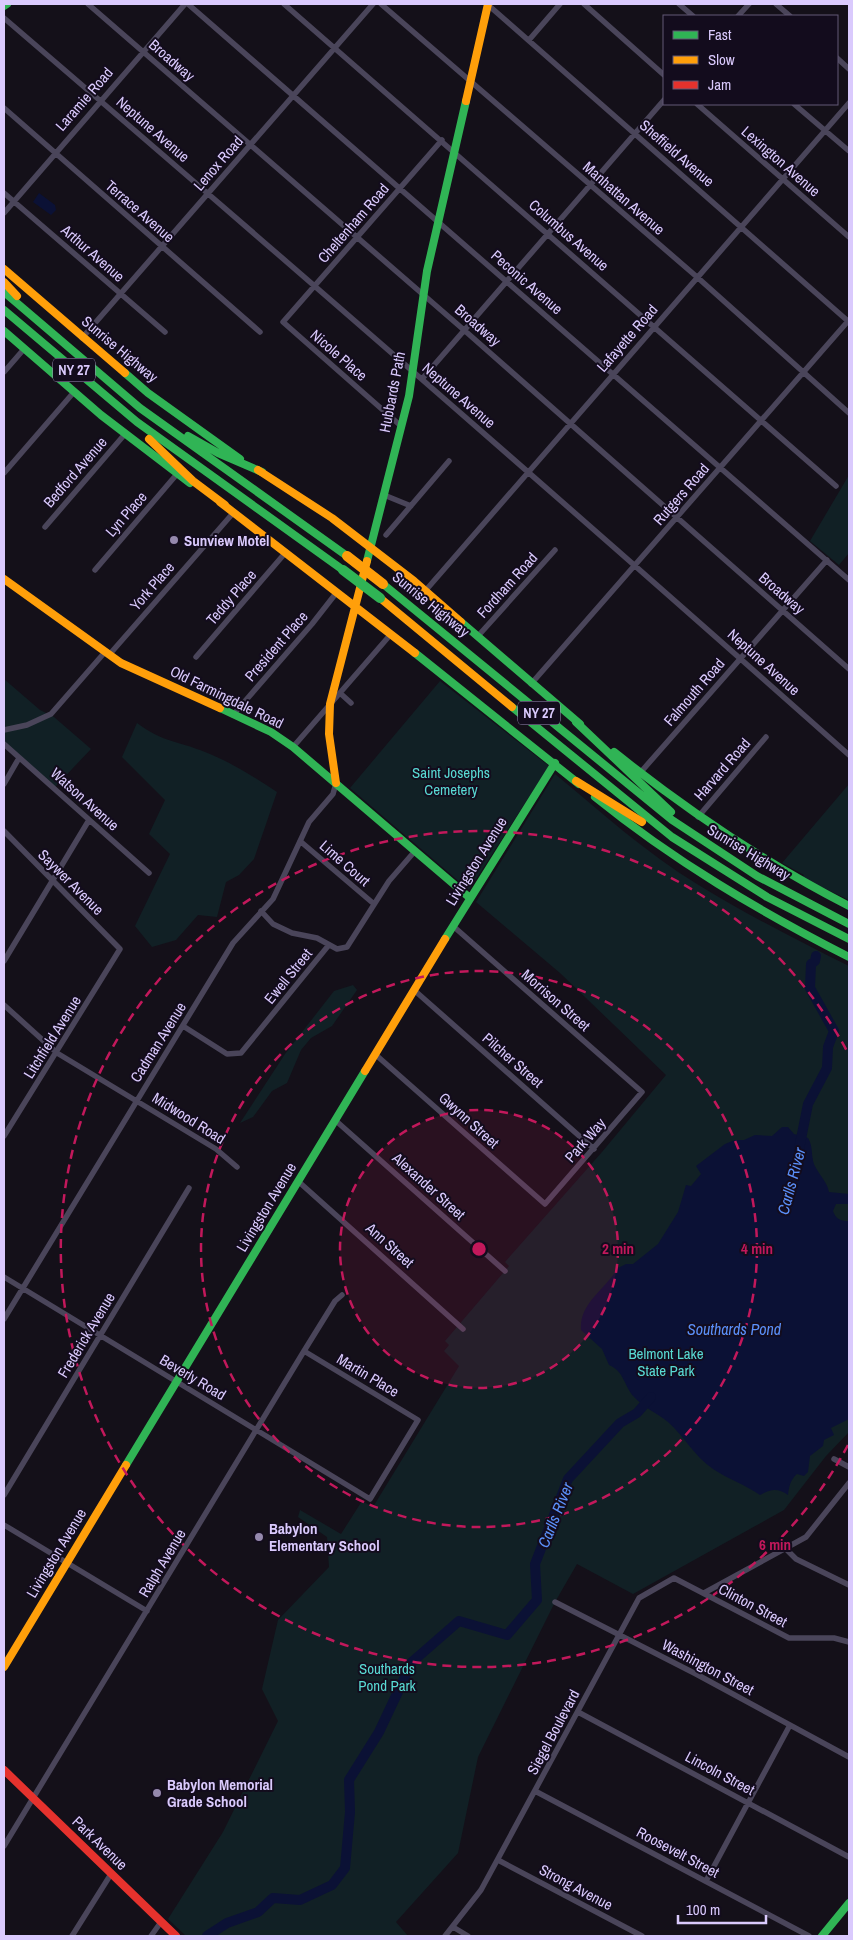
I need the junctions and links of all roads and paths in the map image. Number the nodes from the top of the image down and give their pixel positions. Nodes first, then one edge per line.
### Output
1 (7, 4) edge
2 (88, 4) edge
3 (186, 4) edge
4 (284, 4) edge
5 (373, 4) edge
6 (381, 4) edge
7 (488, 4) edge
8 (560, 4) edge
9 (584, 4) edge
10 (679, 4) edge
11 (749, 4) edge
12 (776, 4) edge
13 (4, 6) edge
14 (692, 15) edge
15 (739, 15) edge
16 (789, 15) edge
17 (4, 18) edge
18 (529, 40) junction
19 (335, 48) junction
20 (143, 51) junction
21 (838, 59) edge
22 (849, 68) edge
23 (663, 74) edge
24 (470, 81) junction
25 (293, 96) junction
26 (100, 100) junction
27 (663, 101) edge
28 (849, 103) edge
29 (698, 105) edge
30 (795, 105) edge
31 (4, 108) edge
32 (826, 131) junction
33 (635, 133) junction
34 (442, 140) junction
35 (250, 145) junction
36 (54, 152) junction
37 (455, 152) junction
38 (849, 152) edge
39 (783, 180) junction
40 (590, 185) junction
41 (400, 188) junction
42 (4, 193) edge
43 (208, 194) junction
44 (14, 202) junction
45 (4, 213) edge
46 (438, 222) junction
47 (742, 226) junction
48 (548, 233) junction
49 (357, 237) junction
50 (849, 237) edge
51 (162, 246) junction
52 (4, 269) edge
53 (697, 277) junction
54 (507, 281) junction
55 (4, 282) edge
56 (315, 286) junction
57 (4, 292) edge
58 (121, 294) junction
59 (423, 294) junction
60 (4, 311) edge
61 (849, 321) edge
62 (283, 322) joint
63 (654, 326) junction
64 (464, 330) junction
65 (4, 331) edge
66 (49, 332) junction
67 (165, 332) dead end
68 (260, 332) dead end
69 (82, 338) junction
70 (24, 349) junction
71 (412, 371) junction
72 (4, 372) edge
73 (803, 372) junction
74 (613, 374) junction
75 (422, 379) junction
76 (74, 392) junction
77 (140, 408) junction
78 (124, 412) junction
79 (849, 413) edge
80 (762, 421) junction
81 (571, 423) junction
82 (401, 426) junction
83 (125, 434) junction
84 (449, 461) dead end
85 (720, 468) junction
86 (262, 472) junction
87 (527, 472) junction
88 (4, 473) edge
89 (177, 474) junction
90 (836, 486) dead end
91 (384, 495) junction
92 (225, 505) junction
93 (410, 506) junction
94 (234, 512) junction
95 (676, 518) junction
96 (44, 527) dead end
97 (386, 534) dead end
98 (372, 548) junction
99 (555, 550) dead end
100 (286, 552) junction
101 (827, 560) junction
102 (635, 566) junction
103 (95, 570) dead end
104 (4, 579) edge
105 (849, 580) edge
106 (426, 590) junction
107 (337, 592) junction
108 (356, 607) junction
109 (783, 610) junction
110 (391, 634) junction
111 (478, 636) junction
112 (107, 653) junction
113 (196, 657) dead end
114 (741, 658) junction
115 (849, 669) edge
116 (531, 684) junction
117 (340, 693) junction
118 (351, 703) dead end
119 (330, 704) junction
120 (233, 715) junction
121 (576, 722) junction
122 (4, 730) edge
123 (766, 737) dead end
124 (4, 744) edge
125 (293, 747) junction
126 (849, 756) edge
127 (19, 758) junction
128 (554, 763) junction
129 (640, 773) junction
130 (576, 780) junction
131 (336, 783) junction
132 (4, 784) edge
133 (698, 817) junction
134 (90, 820) junction
135 (4, 831) edge
136 (698, 838) junction
137 (300, 841) junction
138 (685, 845) junction
139 (415, 851) junction
140 (149, 872) dead end
141 (52, 880) junction
142 (470, 898) junction
143 (374, 904) junction
144 (849, 906) edge
145 (262, 911) junction
146 (849, 924) edge
147 (454, 926) junction
148 (849, 939) edge
149 (328, 946) junction
150 (120, 949) joint
151 (849, 957) edge
152 (4, 961) edge
153 (414, 990) junction
154 (4, 1005) edge
155 (183, 1026) junction
156 (57, 1053) junction
157 (376, 1055) junction
158 (642, 1092) joint
159 (136, 1100) junction
160 (335, 1120) junction
161 (4, 1136) edge
162 (594, 1149) junction
163 (237, 1167) dead end
164 (298, 1182) junction
165 (190, 1188) dead end
166 (545, 1204) joint
167 (505, 1271) dead end
168 (4, 1276) edge
169 (22, 1288) junction
170 (342, 1295) dead end
171 (4, 1319) edge
172 (464, 1329) dead end
173 (100, 1335) junction
174 (304, 1351) junction
175 (177, 1382) junction
176 (257, 1431) junction
177 (834, 1459) dead end
178 (849, 1467) edge
179 (849, 1482) edge
180 (4, 1494) edge
181 (370, 1500) joint
182 (4, 1525) edge
183 (785, 1548) junction
184 (67, 1564) junction
185 (849, 1585) edge
186 (704, 1593) junction
187 (554, 1602) dead end
188 (147, 1611) junction
189 (618, 1634) junction
190 (849, 1642) edge
191 (4, 1667) edge
192 (578, 1712) junction
193 (790, 1725) junction
194 (849, 1757) edge
195 (4, 1770) edge
196 (535, 1791) junction
197 (33, 1798) junction
198 (748, 1802) junction
199 (4, 1846) edge
200 (849, 1857) edge
201 (498, 1860) junction
202 (111, 1874) junction
203 (706, 1881) junction
204 (849, 1903) edge
205 (161, 1922) junction
206 (453, 1927) junction
207 (72, 1936) edge
208 (151, 1936) edge
209 (176, 1936) edge
210 (445, 1936) edge
211 (468, 1936) edge
212 (642, 1936) edge
213 (808, 1936) edge
214 (822, 1936) edge

1 - 13 main road
2 - 20 street, Broadway
3 - 20 street, Laramie Road
3 - 25 street, Peconic Avenue
4 - 19 street, Columbus Avenue
5 - 19 street, Lenox Road
6 - 24 street, Manhattan Avenue
7 - 18 street, Sheffield Avenue
7 - 24 main road, Hubbards Path
8 - 18 street
9 - 23 street
10 - 14 street
11 - 15 street
12 - 16 street
17 - 26 street, Neptune Avenue
18 - 33 street, Sheffield Avenue
19 - 25 street, Lenox Road
19 - 34 street, Columbus Avenue
20 - 26 street, Laramie Road
20 - 35 street, Broadway
21 - 22 street
24 - 37 main road, Hubbards Path
24 - 40 street, Manhattan Avenue
25 - 35 street, Lenox Road
25 - 41 street, Peconic Avenue
26 - 36 street, Laramie Road
26 - 43 street, Neptune Avenue
27 - 33 street
28 - 32 street, Lafayette Road
29 - 39 street, Lexington Avenue
30 - 32 street
31 - 36 street, Terrace Avenue
32 - 38 street
32 - 39 street, Lafayette Road
33 - 40 street
33 - 47 street, Sheffield Avenue
34 - 37 street, Columbus Avenue
34 - 41 street, Cheltenham Road
35 - 43 street, Lenox Road
35 - 49 street, Broadway
36 - 44 street, Laramie Road
36 - 51 street, Terrace Avenue
37 - 46 main road, Hubbards Path
37 - 48 street, Columbus Avenue
39 - 47 street, Lafayette Road
39 - 50 street, Lexington Avenue
40 - 48 street
40 - 53 street, Manhattan Avenue
41 - 46 street, Peconic Avenue
41 - 49 street, Cheltenham Road
42 - 44 street, Arthur Avenue
43 - 51 street, Lenox Road
43 - 56 street, Neptune Avenue
44 - 45 street, Laramie Road
44 - 58 street, Arthur Avenue
46 - 54 street, Peconic Avenue
46 - 59 main road, Hubbards Path
47 - 53 street, Lafayette Road
47 - 61 street, Sheffield Avenue
48 - 54 street
48 - 63 street, Columbus Avenue
49 - 56 street, Cheltenham Road
49 - 59 street, Broadway
51 - 58 street, Lenox Road
51 - 68 street, Terrace Avenue
52 - 69 main road, Sunrise Highway
53 - 63 street, Lafayette Road
53 - 73 street, Manhattan Avenue
54 - 64 street
54 - 74 street, Peconic Avenue
55 - 66 main road
56 - 62 street, Cheltenham Road
56 - 71 street, Neptune Avenue
57 - 66 main road, Sunrise Highway / NY 27
58 - 67 street, Arthur Avenue
58 - 69 street, Lenox Road
59 - 64 street, Broadway
59 - 71 main road, Hubbards Path
60 - 78 main road, Sunrise Highway / NY 27
61 - 73 street, Rutgers Road
62 - 82 street, Nicole Place
63 - 74 street, Lafayette Road
63 - 80 street, Columbus Avenue
64 - 75 street
64 - 81 street, Broadway
65 - 70 main road
66 - 77 main road, Sunrise Highway / NY 27
69 - 86 main road, Sunrise Highway
70 - 72 street
70 - 76 main road
71 - 75 street, Neptune Avenue
71 - 82 main road, Hubbards Path
73 - 79 street, Manhattan Avenue
73 - 80 street, Rutgers Road
74 - 81 street, Lafayette Road
74 - 85 street, Peconic Avenue
75 - 87 street, Neptune Avenue
76 - 83 main road
76 - 88 street
77 - 86 main road
77 - 136 main road, Sunrise Highway / NY 27, bridge
78 - 92 main road
78 - 138 main road, Sunrise Highway / NY 27, bridge
80 - 85 street, Rutgers Road
80 - 90 street, Columbus Avenue
81 - 87 street, Lafayette Road
81 - 95 street, Broadway
82 - 91 main road, Hubbards Path
83 - 89 main road
83 - 96 street, Bedford Avenue
84 - 93 street
85 - 95 street, Rutgers Road
85 - 101 street, Peconic Avenue
86 - 98 main road, Sunrise Highway
87 - 102 street, Neptune Avenue
87 - 106 street, Lafayette Road
89 - 92 main road
89 - 103 street, Lyn Place
91 - 93 street
91 - 98 main road, Hubbards Path
92 - 94 main road
93 - 97 street
94 - 100 main road
94 - 112 street, York Place
95 - 102 street, Rutgers Road
95 - 109 street, Broadway
98 - 106 main road, Sunrise Highway
98 - 108 main road, Hubbards Path
99 - 111 street, Fordham Road
100 - 107 main road
100 - 113 street, Teddy Place
101 - 105 street, Peconic Avenue
101 - 109 street, Falmouth Road
102 - 114 street, Neptune Avenue
102 - 116 street, Rutgers Road
104 - 112 main road, Old Farmingdale Road
106 - 111 main road, Sunrise Highway
107 - 108 main road
107 - 120 street, President Place
108 - 110 main road
108 - 119 main road, Hubbards Path
109 - 114 street, Falmouth Road
109 - 115 street, Broadway
110 - 117 street
110 - 128 main road
111 - 116 main road, Sunrise Highway
112 - 120 main road, Old Farmingdale Road
112 - 122 street, York Place
114 - 126 street, Neptune Avenue
114 - 129 street, Falmouth Road
116 - 121 main road, Sunrise Highway
117 - 118 street
117 - 119 street
119 - 125 street
119 - 131 main road, Hubbards Path
120 - 125 main road, Old Farmingdale Road
121 - 129 main road
121 - 136 main road
123 - 133 street, Harvard Road
124 - 127 street, Watson Avenue
125 - 131 main road, Old Farmingdale Road
127 - 132 street
127 - 134 street, Watson Avenue
128 - 130 main road
128 - 142 main road, Livingston Avenue
129 - 133 main road
130 - 138 main road
130 - 151 main road
131 - 137 street, Cadman Avenue
131 - 139 main road, Old Farmingdale Road
133 - 144 main road
134 - 140 street, Watson Avenue
134 - 141 street
135 - 141 street, Saywer Avenue
136 - 146 main road, Sunrise Highway / NY 27
137 - 143 street, Lime Court
137 - 145 street, Cadman Avenue
138 - 148 main road, Sunrise Highway / NY 27
139 - 142 main road, Old Farmingdale Road
139 - 143 street, Ewell Street
141 - 150 street, Saywer Avenue
141 - 152 street
142 - 147 main road, Livingston Avenue
143 - 149 street, Ewell Street
145 - 149 street
145 - 155 street, Cadman Avenue
147 - 153 main road, Livingston Avenue
147 - 158 street, Morrison Street
149 - 155 street, Ewell Street
150 - 156 street, Litchfield Avenue
153 - 157 main road, Livingston Avenue
153 - 162 street, Pilcher Street
154 - 156 street, Midwood Road
155 - 159 street, Cadman Avenue
156 - 159 street, Midwood Road
156 - 161 street, Litchfield Avenue
157 - 160 main road, Livingston Avenue
157 - 166 street, Gwynn Street
158 - 162 street, Park Way
159 - 163 street, Midwood Road
159 - 169 street, Cadman Avenue
160 - 164 main road, Livingston Avenue
160 - 167 street, Alexander Street
162 - 166 street, Park Way
164 - 172 street, Ann Street
164 - 175 main road, Livingston Avenue
165 - 173 street, Frederick Avenue
168 - 169 street, Beverly Road
169 - 171 street, Cadman Avenue
169 - 173 street, Beverly Road
170 - 174 street, Ralph Avenue
173 - 175 street, Beverly Road
173 - 180 street, Frederick Avenue
174 - 176 street, Ralph Avenue
174 - 181 street, Martin Place
175 - 176 street, Beverly Road
175 - 184 main road, Livingston Avenue
176 - 181 street, Beverly Road
176 - 188 street, Ralph Avenue
177 - 178 street
179 - 183 street
182 - 184 street
183 - 185 street
183 - 186 street
184 - 188 street
184 - 191 main road, Livingston Avenue
186 - 189 street, Siegel Boulevard
186 - 190 street, Clinton Street
187 - 189 street, Washington Street
188 - 197 street, Ralph Avenue
189 - 192 street, Siegel Boulevard
189 - 193 street, Washington Street
192 - 196 street, Siegel Boulevard
192 - 198 street, Lincoln Street
193 - 194 street, Washington Street
193 - 198 street
195 - 197 main road, Park Avenue
196 - 201 street, Siegel Boulevard
196 - 203 street, Roosevelt Street
197 - 199 street, Ralph Avenue
197 - 202 main road, Park Avenue
198 - 200 street, Lincoln Street
198 - 203 street
201 - 206 street, Siegel Boulevard
201 - 212 street, Strong Avenue
202 - 205 main road, Park Avenue
202 - 207 street
203 - 213 street, Roosevelt Street
204 - 214 main road
205 - 208 street
205 - 209 main road, Park Avenue
206 - 210 street, Siegel Boulevard
206 - 211 street

